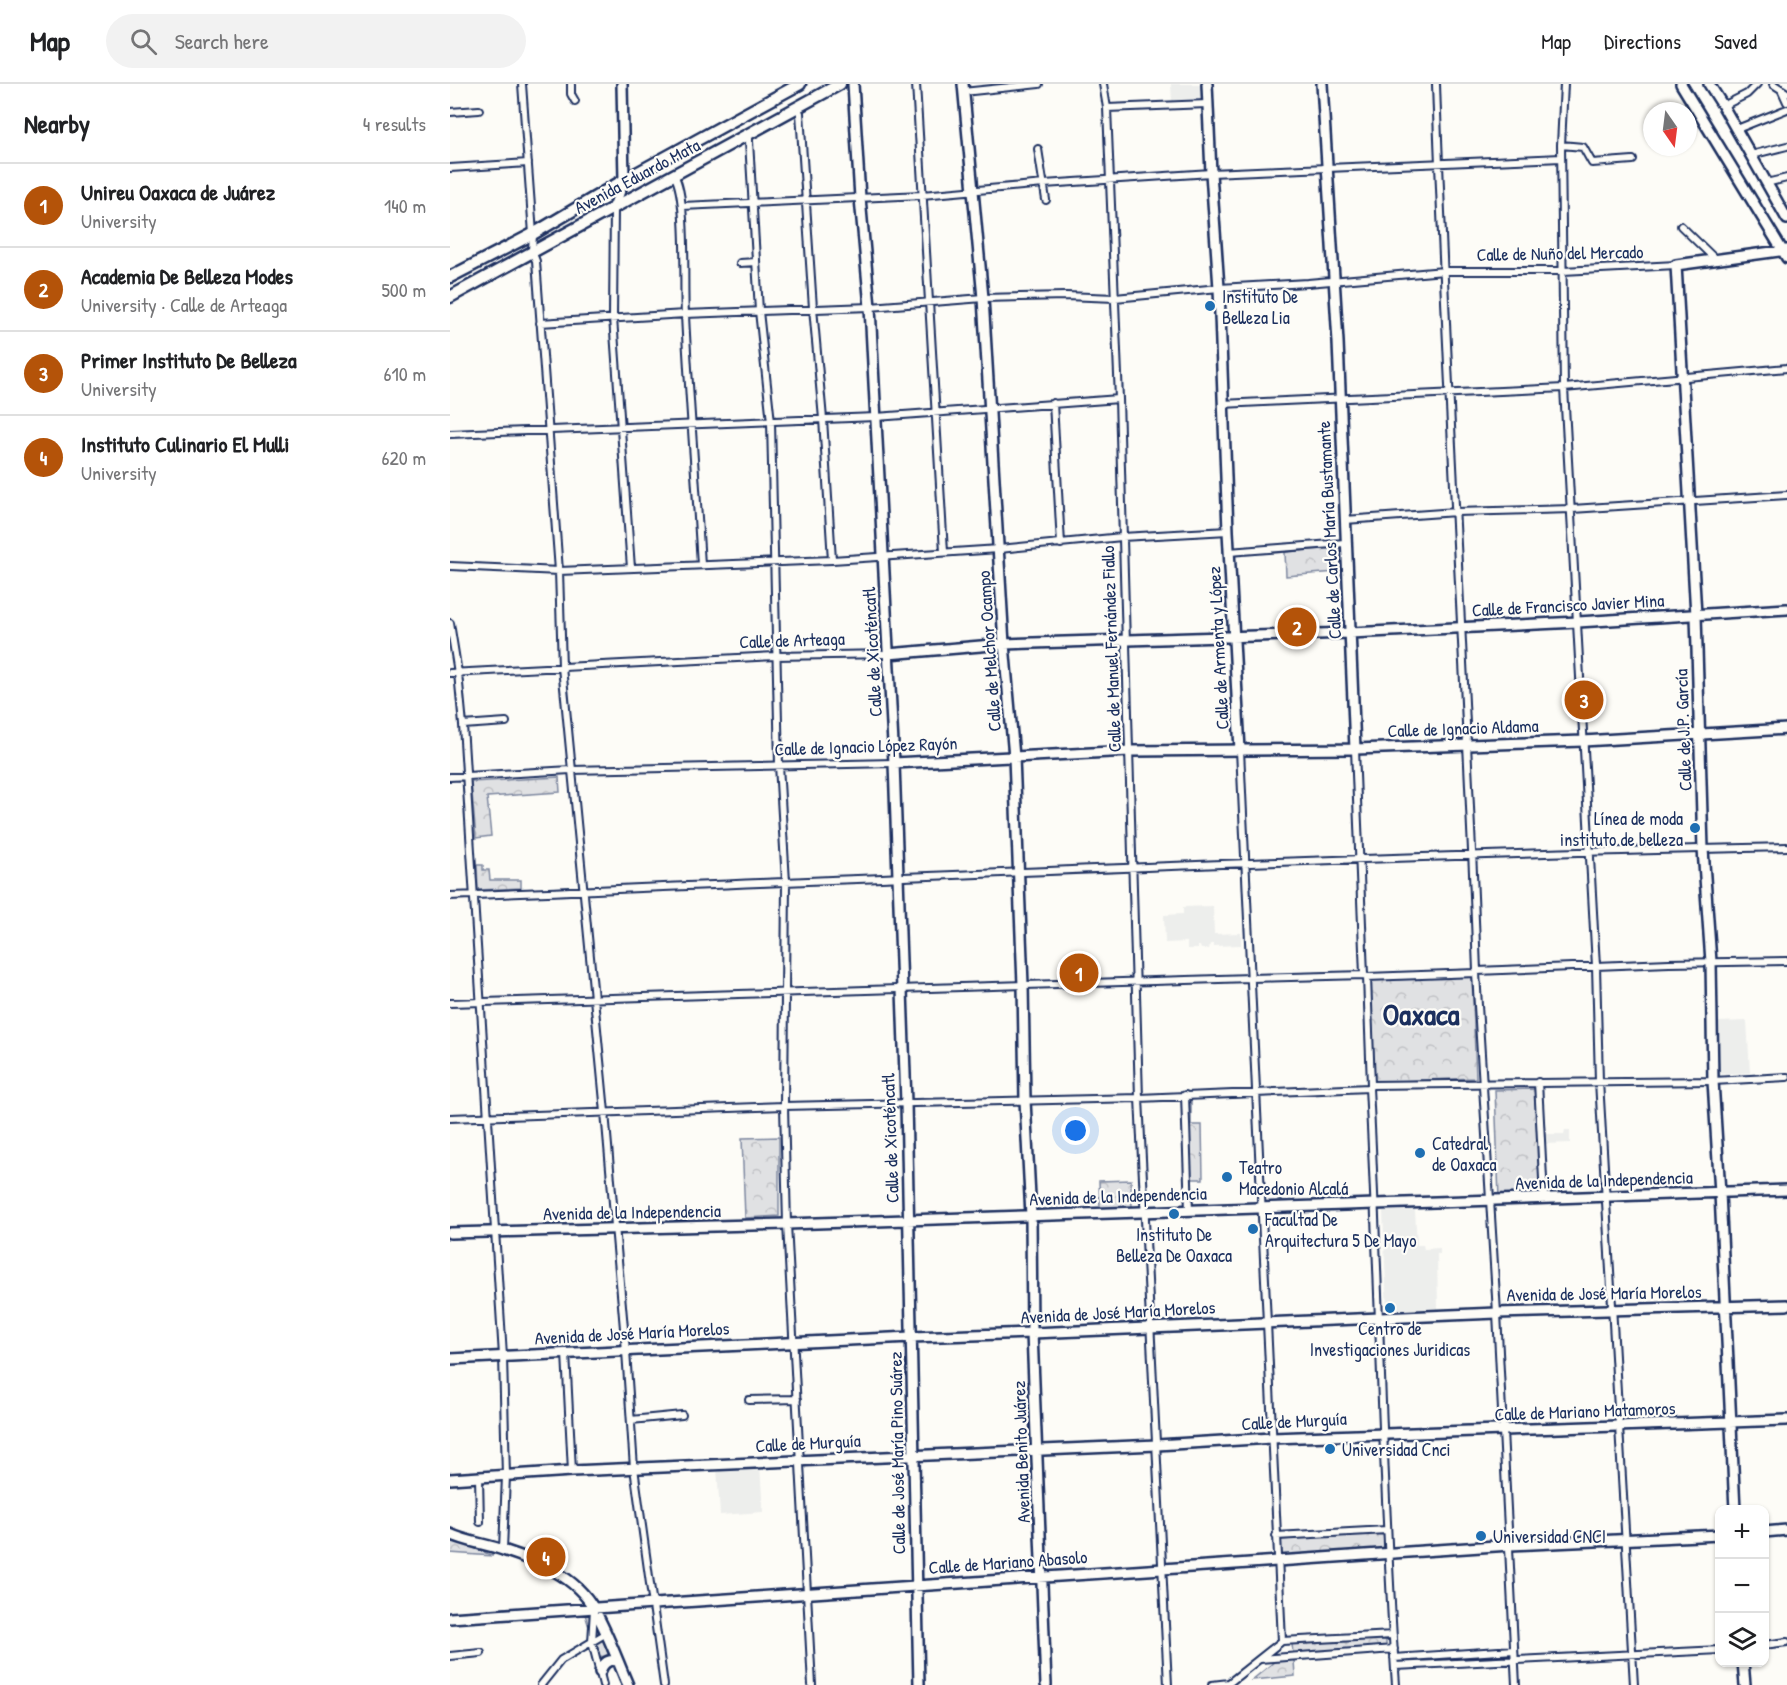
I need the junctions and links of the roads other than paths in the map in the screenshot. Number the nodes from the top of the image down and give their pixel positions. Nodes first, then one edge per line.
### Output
1 (522, 84) edge
2 (571, 84) edge
3 (622, 84) edge
4 (800, 84) edge
5 (840, 84) edge
6 (854, 84) edge
7 (916, 84) edge
8 (1039, 84) edge
9 (1103, 84) edge
10 (1207, 84) edge
11 (1322, 84) edge
12 (1436, 84) edge
13 (1564, 84) edge
14 (1681, 84) edge
15 (1709, 84) edge
16 (1757, 84) edge
17 (1773, 84) edge
18 (963, 88) edge
19 (1784, 92) edge
20 (575, 101) dead end
21 (1787, 102) edge
22 (1207, 105) junction
23 (1723, 106) junction
24 (797, 107) junction
25 (1107, 108) junction
26 (1787, 109) edge
27 (479, 110) dead end
28 (450, 112) edge
29 (1737, 129) junction
30 (747, 136) junction
31 (1561, 145) junction
32 (1787, 146) edge
33 (1038, 149) dead end
34 (1751, 155) junction
35 (1561, 158) junction
36 (1633, 160) dead end
37 (528, 163) junction
38 (1439, 163) junction
39 (450, 168) edge
40 (1327, 169) junction
41 (1211, 173) junction
42 (674, 174) junction
43 (1787, 178) edge
44 (1110, 179) junction
45 (624, 180) junction
46 (1766, 183) junction
47 (1044, 184) junction
48 (972, 192) junction
49 (922, 195) junction
50 (860, 198) junction
51 (807, 200) junction
52 (1046, 200) dead end
53 (753, 203) junction
54 (682, 206) junction
55 (614, 207) junction
56 (1787, 219) edge
57 (1681, 226) dead end
58 (533, 234) junction
59 (532, 251) junction
60 (1785, 253) edge
61 (1715, 259) junction
62 (756, 262) junction
63 (740, 263) dead end
64 (1676, 266) junction
65 (1444, 271) junction
66 (1563, 271) junction
67 (450, 277) edge
68 (1333, 281) junction
69 (1219, 288) junction
70 (450, 297) edge
71 (983, 298) junction
72 (1115, 298) junction
73 (930, 302) junction
74 (870, 307) junction
75 (813, 308) junction
76 (759, 311) junction
77 (685, 314) junction
78 (613, 318) junction
79 (540, 323) junction
80 (1787, 368) edge
81 (1682, 378) junction
82 (1564, 388) junction
83 (1451, 392) junction
84 (1339, 397) junction
85 (1119, 399) junction
86 (1053, 403) junction
87 (1222, 404) junction
88 (991, 407) junction
89 (935, 412) junction
90 (876, 417) junction
91 (823, 419) junction
92 (771, 422) junction
93 (692, 424) junction
94 (622, 427) junction
95 (548, 430) junction
96 (450, 434) edge
97 (1787, 495) edge
98 (1688, 500) junction
99 (1572, 509) junction
100 (1455, 512) junction
101 (1345, 520) junction
102 (1228, 531) junction
103 (1122, 537) junction
104 (1345, 543) junction
105 (1061, 544) junction
106 (999, 549) junction
107 (944, 552) junction
108 (1229, 552) junction
109 (884, 556) junction
110 (831, 560) junction
111 (775, 561) junction
112 (701, 565) junction
113 (450, 566) edge
114 (631, 568) junction
115 (559, 571) junction
116 (1787, 609) edge
117 (1696, 615) junction
118 (1578, 622) junction
119 (450, 623) edge
120 (1461, 627) junction
121 (1350, 633) junction
122 (1233, 638) junction
123 (1126, 640) junction
124 (1004, 644) junction
125 (888, 654) junction
126 (776, 656) junction
127 (562, 667) junction
128 (450, 673) edge
129 (458, 673) junction
130 (506, 722) dead end
131 (463, 725) junction
132 (1787, 729) edge
133 (1699, 733) junction
134 (1583, 741) junction
135 (1466, 744) junction
136 (1355, 749) junction
137 (1240, 750) junction
138 (1130, 751) junction
139 (1014, 758) junction
140 (894, 763) junction
141 (779, 765) junction
142 (571, 770) junction
143 (465, 776) junction
144 (450, 777) edge
145 (1787, 847) edge
146 (1703, 849) junction
147 (1590, 852) junction
148 (1473, 854) junction
149 (1359, 861) junction
150 (1247, 864) junction
151 (1132, 867) junction
152 (1019, 872) junction
153 (898, 878) junction
154 (786, 882) junction
155 (584, 891) junction
156 (473, 895) junction
157 (450, 896) edge
158 (1787, 961) edge
159 (1711, 962) junction
160 (1596, 966) junction
161 (1477, 972) junction
162 (1366, 976) junction
163 (1251, 978) junction
164 (1137, 983) junction
165 (1023, 986) junction
166 (901, 989) junction
167 (786, 993) junction
168 (594, 998) junction
169 (480, 1002) junction
170 (450, 1003) edge
171 (1787, 1077) edge
172 (1713, 1080) junction
173 (1599, 1081) junction
174 (1538, 1082) junction
175 (1482, 1083) junction
176 (1370, 1086) junction
177 (1257, 1093) junction
178 (1185, 1095) junction
179 (1139, 1098) junction
180 (1025, 1100) junction
181 (906, 1103) junction
182 (784, 1106) junction
183 (605, 1112) junction
184 (488, 1116) junction
185 (450, 1118) edge
186 (1787, 1190) edge
187 (1720, 1193) junction
188 (1607, 1196) junction
189 (1544, 1198) junction
190 (1489, 1200) junction
191 (1376, 1204) junction
192 (1263, 1209) junction
193 (1189, 1211) junction
194 (1144, 1212) junction
195 (1031, 1216) junction
196 (909, 1220) junction
197 (787, 1224) junction
198 (615, 1229) junction
199 (494, 1232) junction
200 (450, 1233) edge
201 (1787, 1305) edge
202 (1724, 1306) junction
203 (1612, 1310) junction
204 (1497, 1312) junction
205 (1380, 1318) junction
206 (1266, 1323) junction
207 (1151, 1327) junction
208 (1032, 1333) junction
209 (911, 1337) junction
210 (793, 1342) junction
211 (626, 1351) junction
212 (566, 1353) junction
213 (503, 1356) junction
214 (450, 1359) edge
215 (797, 1399) junction
216 (749, 1400) dead end
217 (682, 1415) dead end
218 (631, 1420) junction
219 (1787, 1420) edge
220 (1731, 1423) junction
221 (1618, 1426) junction
222 (1504, 1430) junction
223 (1384, 1433) junction
224 (1272, 1438) junction
225 (1157, 1445) junction
226 (1037, 1449) junction
227 (913, 1455) junction
228 (800, 1460) junction
229 (634, 1468) junction
230 (572, 1471) junction
231 (506, 1476) junction
232 (478, 1477) junction
233 (450, 1479) edge
234 (1735, 1505) edge
235 (480, 1522) dead end
236 (1387, 1530) junction
237 (1787, 1530) edge
238 (1769, 1532) edge
239 (450, 1534) edge
240 (1715, 1535) edge
241 (1276, 1536) junction
242 (1625, 1540) junction
243 (1509, 1545) junction
244 (503, 1550) junction
245 (1388, 1555) junction
246 (1277, 1562) junction
247 (1161, 1569) junction
248 (1043, 1577) junction
249 (917, 1585) junction
250 (806, 1592) junction
251 (652, 1605) junction
252 (594, 1608) junction
253 (450, 1618) edge
254 (605, 1634) junction
255 (1393, 1635) junction
256 (1282, 1641) junction
257 (592, 1642) junction
258 (1787, 1642) edge
259 (1769, 1644) edge
260 (1394, 1649) junction
261 (1514, 1650) junction
262 (1715, 1650) edge
263 (481, 1653) dead end
264 (1467, 1653) junction
265 (1432, 1655) junction
266 (1633, 1655) junction
267 (450, 1656) edge
268 (1394, 1658) junction
269 (1260, 1659) junction
270 (617, 1660) junction
271 (1515, 1660) junction
272 (1467, 1662) junction
273 (1433, 1664) junction
274 (1395, 1666) junction
275 (1743, 1667) edge
276 (600, 1672) junction
277 (541, 1685) edge
278 (603, 1685) edge
279 (628, 1685) edge
280 (664, 1685) edge
281 (812, 1685) edge
282 (919, 1685) edge
283 (1046, 1685) edge
284 (1168, 1685) edge
285 (1212, 1685) edge
286 (1396, 1685) edge
287 (1516, 1685) edge
288 (1634, 1685) edge
289 (1744, 1685) edge

1 - 37 street
2 - 20 street
3 - 45 street
4 - 45 main road, Avenida Eduardo Mata
5 - 24 main road, Avenida Eduardo Mata
6 - 50 street, Calle de Xicoténcatl
7 - 49 street
8 - 18 street
9 - 25 street, Calle de Manuel Fernández Fiallo
10 - 22 street, Calle de Armenta y López
11 - 40 street, Calle de Carlos María Bustamante
12 - 38 street
13 - 31 street
14 - 60 street
15 - 23 street
16 - 23 street
17 - 19 street
18 - 48 street, Calle de Melchor Ocampo
19 - 21 street
22 - 25 street
22 - 41 street, Calle de Armenta y López
23 - 29 street
24 - 30 main road, Avenida Eduardo Mata
24 - 51 street
25 - 44 street, Calle de Manuel Fernández Fiallo
26 - 29 street
27 - 28 street
29 - 34 street
30 - 42 main road, Avenida Eduardo Mata
30 - 53 street
31 - 35 street
31 - 36 street
32 - 34 street
33 - 47 street
34 - 46 street
35 - 38 street
35 - 66 street
37 - 39 street
37 - 58 street
38 - 40 street
38 - 65 street
40 - 41 street
40 - 68 street, Calle de Carlos María Bustamante
41 - 44 street
41 - 69 street, Calle de Armenta y López
42 - 54 street
42 - 55 main road, Avenida Eduardo Mata
43 - 46 street
44 - 47 street
44 - 72 street, Calle de Manuel Fernández Fiallo
45 - 55 street
45 - 58 main road, Avenida Eduardo Mata
46 - 56 street
47 - 48 street
47 - 52 street
48 - 49 street
48 - 71 street, Calle de Melchor Ocampo
49 - 50 street
49 - 73 street
50 - 51 street
50 - 74 street, Calle de Xicoténcatl
51 - 53 street
51 - 75 street
53 - 54 street
53 - 62 street
54 - 77 street
55 - 59 main road, Avenida Eduardo Mata
55 - 78 street
57 - 61 street
58 - 59 street
58 - 67 main road, Avenida Eduardo Mata
59 - 70 main road, Avenida Eduardo Mata
59 - 79 street
60 - 61 street, Calle de Nuño del Mercado
61 - 64 street, Calle de Nuño del Mercado
62 - 63 street
62 - 76 street
64 - 66 street, Calle de Nuño del Mercado
64 - 81 street, Calle de J.P. García
65 - 66 street, Calle de Nuño del Mercado
65 - 68 street, Calle de Nuño del Mercado
65 - 83 street
66 - 82 street
68 - 69 street, Calle de Nuño del Mercado
68 - 84 street, Calle de Carlos María Bustamante
69 - 72 street, Calle de Nuño del Mercado
69 - 87 street, Calle de Armenta y López
71 - 72 street, Calle de Nuño del Mercado
71 - 73 street, Calle de Nuño del Mercado
71 - 88 street, Calle de Melchor Ocampo
72 - 85 street, Calle de Manuel Fernández Fiallo
73 - 74 street, Calle de Nuño del Mercado
73 - 89 street
74 - 75 street, Calle de Nuño del Mercado
74 - 90 street, Calle de Xicoténcatl
75 - 76 street, Calle de Nuño del Mercado
75 - 91 street
76 - 77 street, Calle de Nuño del Mercado
76 - 92 street
77 - 78 street, Calle de Nuño del Mercado
77 - 93 street
78 - 79 street, Calle de Nuño del Mercado
78 - 94 street
79 - 95 street
80 - 81 street
81 - 82 street
81 - 98 street, Calle de J.P. García
82 - 83 street
82 - 99 street
83 - 84 street
83 - 100 street
84 - 87 street
84 - 101 street, Calle de Carlos María Bustamante
85 - 86 street
85 - 103 street, Calle de Manuel Fernández Fiallo
86 - 88 street
86 - 105 street
87 - 102 street, Calle de Armenta y López
88 - 89 street
88 - 106 street, Calle de Melchor Ocampo
89 - 90 street
89 - 107 street
90 - 91 street
90 - 109 street, Calle de Xicoténcatl
91 - 92 street
91 - 110 street
92 - 93 street
92 - 111 street
93 - 94 street
93 - 112 street
94 - 95 street
94 - 114 street
95 - 96 street
95 - 115 street
97 - 98 street
98 - 99 street
98 - 117 street, Calle de J.P. García
99 - 100 street
99 - 118 street
100 - 101 street
100 - 120 street
101 - 104 street, Calle de Carlos María Bustamante
102 - 103 street
102 - 108 street, Calle de Armenta y López
103 - 105 street
103 - 123 street, Calle de Manuel Fernández Fiallo
104 - 108 street
104 - 121 street, Calle de Carlos María Bustamante
105 - 106 street
106 - 107 street
106 - 124 street, Calle de Melchor Ocampo
107 - 109 street
108 - 122 street, Calle de Armenta y López
109 - 110 street
109 - 125 street, Calle de Xicoténcatl
110 - 111 street
111 - 112 street
111 - 126 street
112 - 114 street
113 - 115 street
114 - 115 street
115 - 127 street
116 - 117 street, Calle de Francisco Javier Mina
117 - 118 street, Calle de Francisco Javier Mina
117 - 133 street, Calle de J.P. García
118 - 120 street, Calle de Francisco Javier Mina
118 - 134 street
119 - 129 street
120 - 121 street, Calle de Francisco Javier Mina
120 - 135 street
121 - 122 street, Calle de Arteaga
121 - 136 street, Calle de Carlos María Bustamante
122 - 123 street, Calle de Arteaga
122 - 137 street, Calle de Armenta y López
123 - 124 street, Calle de Arteaga
123 - 138 street, Calle de Manuel Fernández Fiallo
124 - 125 street, Calle de Arteaga
124 - 139 street, Calle de Melchor Ocampo
125 - 126 street, Calle de Arteaga
125 - 140 street, Calle de Xicoténcatl
126 - 127 street, Calle de Arteaga
126 - 141 street
127 - 129 street, Calle de Arteaga
127 - 142 street
128 - 129 street, Calle de Arteaga
129 - 131 street
130 - 131 street
131 - 143 street
132 - 133 street, Calle de Ignacio Aldama
133 - 134 street, Calle de Ignacio Aldama
133 - 146 street, Calle de J.P. García
134 - 135 street, Calle de Ignacio Aldama
134 - 147 street
135 - 136 street, Calle de Ignacio Aldama
135 - 148 street
136 - 137 street, Calle de Ignacio López Rayón
136 - 149 street, Calle de Carlos María Bustamante
137 - 138 street, Calle de Ignacio López Rayón
137 - 150 street, Calle de Armenta y López
138 - 139 street, Calle de Ignacio López Rayón
138 - 151 street, Calle de Manuel Fernández Fiallo
139 - 140 street, Calle de Ignacio López Rayón
139 - 152 street, Calle de Melchor Ocampo
140 - 141 street, Calle de Ignacio López Rayón
140 - 153 street, Calle de Xicoténcatl
141 - 142 street, Calle de Ignacio López Rayón
141 - 154 street
142 - 143 street, Calle de Ignacio López Rayón
142 - 155 street
143 - 144 street, Calle de Ignacio López Rayón
143 - 156 street
145 - 146 street
146 - 147 street
146 - 159 street, Calle de J.P. García
147 - 148 street
147 - 160 street
148 - 149 street
148 - 161 street
149 - 150 street
149 - 162 street, Calle de Carlos María Bustamante
150 - 151 street
150 - 163 street, Calle de Armenta y López
151 - 152 street
151 - 164 street, Calle de Manuel Fernández Fiallo
152 - 153 street
152 - 165 street, Calle de Melchor Ocampo
153 - 154 street
153 - 166 street, Calle de Xicoténcatl
154 - 155 street
154 - 167 street
155 - 156 street
155 - 168 street
156 - 157 street
156 - 169 street
158 - 159 street
159 - 160 street
159 - 172 street, Calle de J.P. García
160 - 161 street
160 - 173 street
161 - 162 street
161 - 175 street
162 - 163 street
162 - 176 street, Calle de Carlos María Bustamante
163 - 164 street
163 - 177 street, Calle de Armenta y López
164 - 165 street
164 - 179 street, Calle de Manuel Fernández Fiallo
165 - 166 street
165 - 180 street, Calle de Melchor Ocampo
166 - 167 street
166 - 181 street, Calle de Xicoténcatl
167 - 168 street
167 - 182 street
168 - 169 street
168 - 183 street
169 - 170 street
169 - 184 street
171 - 172 street
172 - 173 street
172 - 187 street, Calle de J.P. García
173 - 174 street
173 - 188 street
174 - 175 street
174 - 189 street
175 - 176 street
175 - 190 street
176 - 177 street
176 - 191 street, Calle de Carlos María Bustamante
177 - 178 street
177 - 192 street, Calle de Armenta y López
178 - 179 street
178 - 193 street
179 - 180 street
179 - 194 street, Calle de Manuel Fernández Fiallo
180 - 181 street
180 - 195 street, Calle de Melchor Ocampo
181 - 182 street
181 - 196 street, Calle de Xicoténcatl
182 - 183 street
182 - 197 street
183 - 184 street
183 - 198 street
184 - 185 street
184 - 199 street
186 - 187 street, Avenida de la Independencia
187 - 188 street, Avenida de la Independencia
187 - 202 street, Calle de J.P. García
188 - 189 street, Avenida de la Independencia
188 - 203 street
189 - 190 street, Avenida de la Independencia
190 - 191 street, Avenida de la Independencia
190 - 204 street
191 - 192 street, Avenida de la Independencia
191 - 205 street, Calle de Carlos María Bustamante
192 - 193 street, Avenida de la Independencia
192 - 206 street, Calle de Armenta y López
193 - 194 street, Avenida de la Independencia
194 - 195 street, Avenida de la Independencia
194 - 207 street, Calle de Manuel Fernández Fiallo
195 - 196 street, Avenida de la Independencia
195 - 208 street, Avenida Benito Juárez
196 - 197 street, Avenida de la Independencia
196 - 209 street, Calle de José María Pino Suárez
197 - 198 street, Avenida de la Independencia
197 - 210 street
198 - 199 street, Avenida de la Independencia
198 - 211 street
199 - 200 street, Avenida de la Independencia
199 - 213 street
201 - 202 street, Avenida de José María Morelos
202 - 203 street, Avenida de José María Morelos
202 - 220 street, Calle de J.P. García
203 - 204 street, Avenida de José María Morelos
203 - 221 street
204 - 205 street, Avenida de José María Morelos
204 - 222 street
205 - 206 street, Avenida de José María Morelos
205 - 223 street, Calle de Carlos María Bustamante
206 - 207 street, Avenida de José María Morelos
206 - 224 street, Calle de Armenta y López
207 - 208 street, Avenida de José María Morelos
207 - 225 street, Calle de Manuel Fernández Fiallo
208 - 209 street, Avenida de José María Morelos
208 - 226 street, Avenida Benito Juárez
209 - 210 street, Avenida de José María Morelos
209 - 227 street, Calle de José María Pino Suárez
210 - 211 street, Avenida de José María Morelos
210 - 215 street
211 - 212 street, Avenida de José María Morelos
211 - 218 street
212 - 213 street, Avenida de José María Morelos
212 - 230 street
213 - 214 street, Avenida de José María Morelos
213 - 231 street
215 - 216 street
215 - 228 street
217 - 218 street
218 - 229 street
219 - 220 street, Calle de Mariano Matamoros
220 - 221 street, Calle de Mariano Matamoros
220 - 234 street, Calle de J.P. García
221 - 222 street, Calle de Mariano Matamoros
221 - 242 street
222 - 223 street, Calle de Mariano Matamoros
222 - 243 street
223 - 224 street, Calle de Murguía
223 - 236 street, Calle de Carlos María Bustamante
224 - 225 street, Calle de Murguía
224 - 241 street, Calle de Armenta y López
225 - 226 street, Calle de Murguía
225 - 247 street, Calle de Manuel Fernández Fiallo
226 - 227 street, Calle de Murguía
226 - 248 street, Avenida Benito Juárez
227 - 228 street, Calle de Murguía
227 - 249 street, Calle de José María Pino Suárez
228 - 229 street, Calle de Murguía
228 - 250 street
229 - 230 street, Calle de Murguía
229 - 251 street
230 - 231 street, Calle de Murguía
231 - 232 street, Calle de Murguía
231 - 244 street
232 - 233 street, Calle de Murguía
232 - 235 street
236 - 241 street
236 - 245 street, Calle de Carlos María Bustamante
237 - 238 street
239 - 244 street
240 - 242 street, Calle de Mariano Abasolo
241 - 246 street, Calle de Armenta y López
242 - 243 street, Calle de Mariano Abasolo
242 - 266 street
243 - 245 street, Calle de Mariano Abasolo
243 - 261 street
244 - 252 street
245 - 246 street, Calle de Mariano Abasolo
245 - 255 street, Calle de Carlos María Bustamante
246 - 247 street, Calle de Mariano Abasolo
246 - 256 street, Calle de Armenta y López
247 - 248 street, Calle de Mariano Abasolo
247 - 284 street, Calle de Manuel Fernández Fiallo
248 - 249 street, Calle de Mariano Abasolo
248 - 283 street, Avenida Benito Juárez
249 - 250 street, Calle de Mariano Abasolo
249 - 282 street, Calle de José María Pino Suárez
250 - 251 street, Calle de Mariano Abasolo
250 - 281 street
251 - 252 street, Calle de Mariano Abasolo
251 - 280 street
252 - 253 street, Calle de Mariano Abasolo
252 - 254 street
252 - 257 street
254 - 257 street
254 - 270 street
255 - 256 street
255 - 260 street, Calle de Carlos María Bustamante
256 - 269 street
257 - 276 street
257 - 277 street
258 - 259 street
260 - 268 street, Calle de Carlos María Bustamante
260 - 269 street
261 - 264 street
261 - 271 street
262 - 266 street
263 - 267 street
264 - 265 street
264 - 272 street
265 - 268 street
265 - 273 street
266 - 271 street
266 - 288 street
268 - 274 street, Calle de Carlos María Bustamante
269 - 285 street
270 - 276 street
270 - 279 street
271 - 272 street
271 - 287 street
272 - 273 street
273 - 274 street
274 - 286 street, Calle de Carlos María Bustamante
275 - 289 street
276 - 278 street

